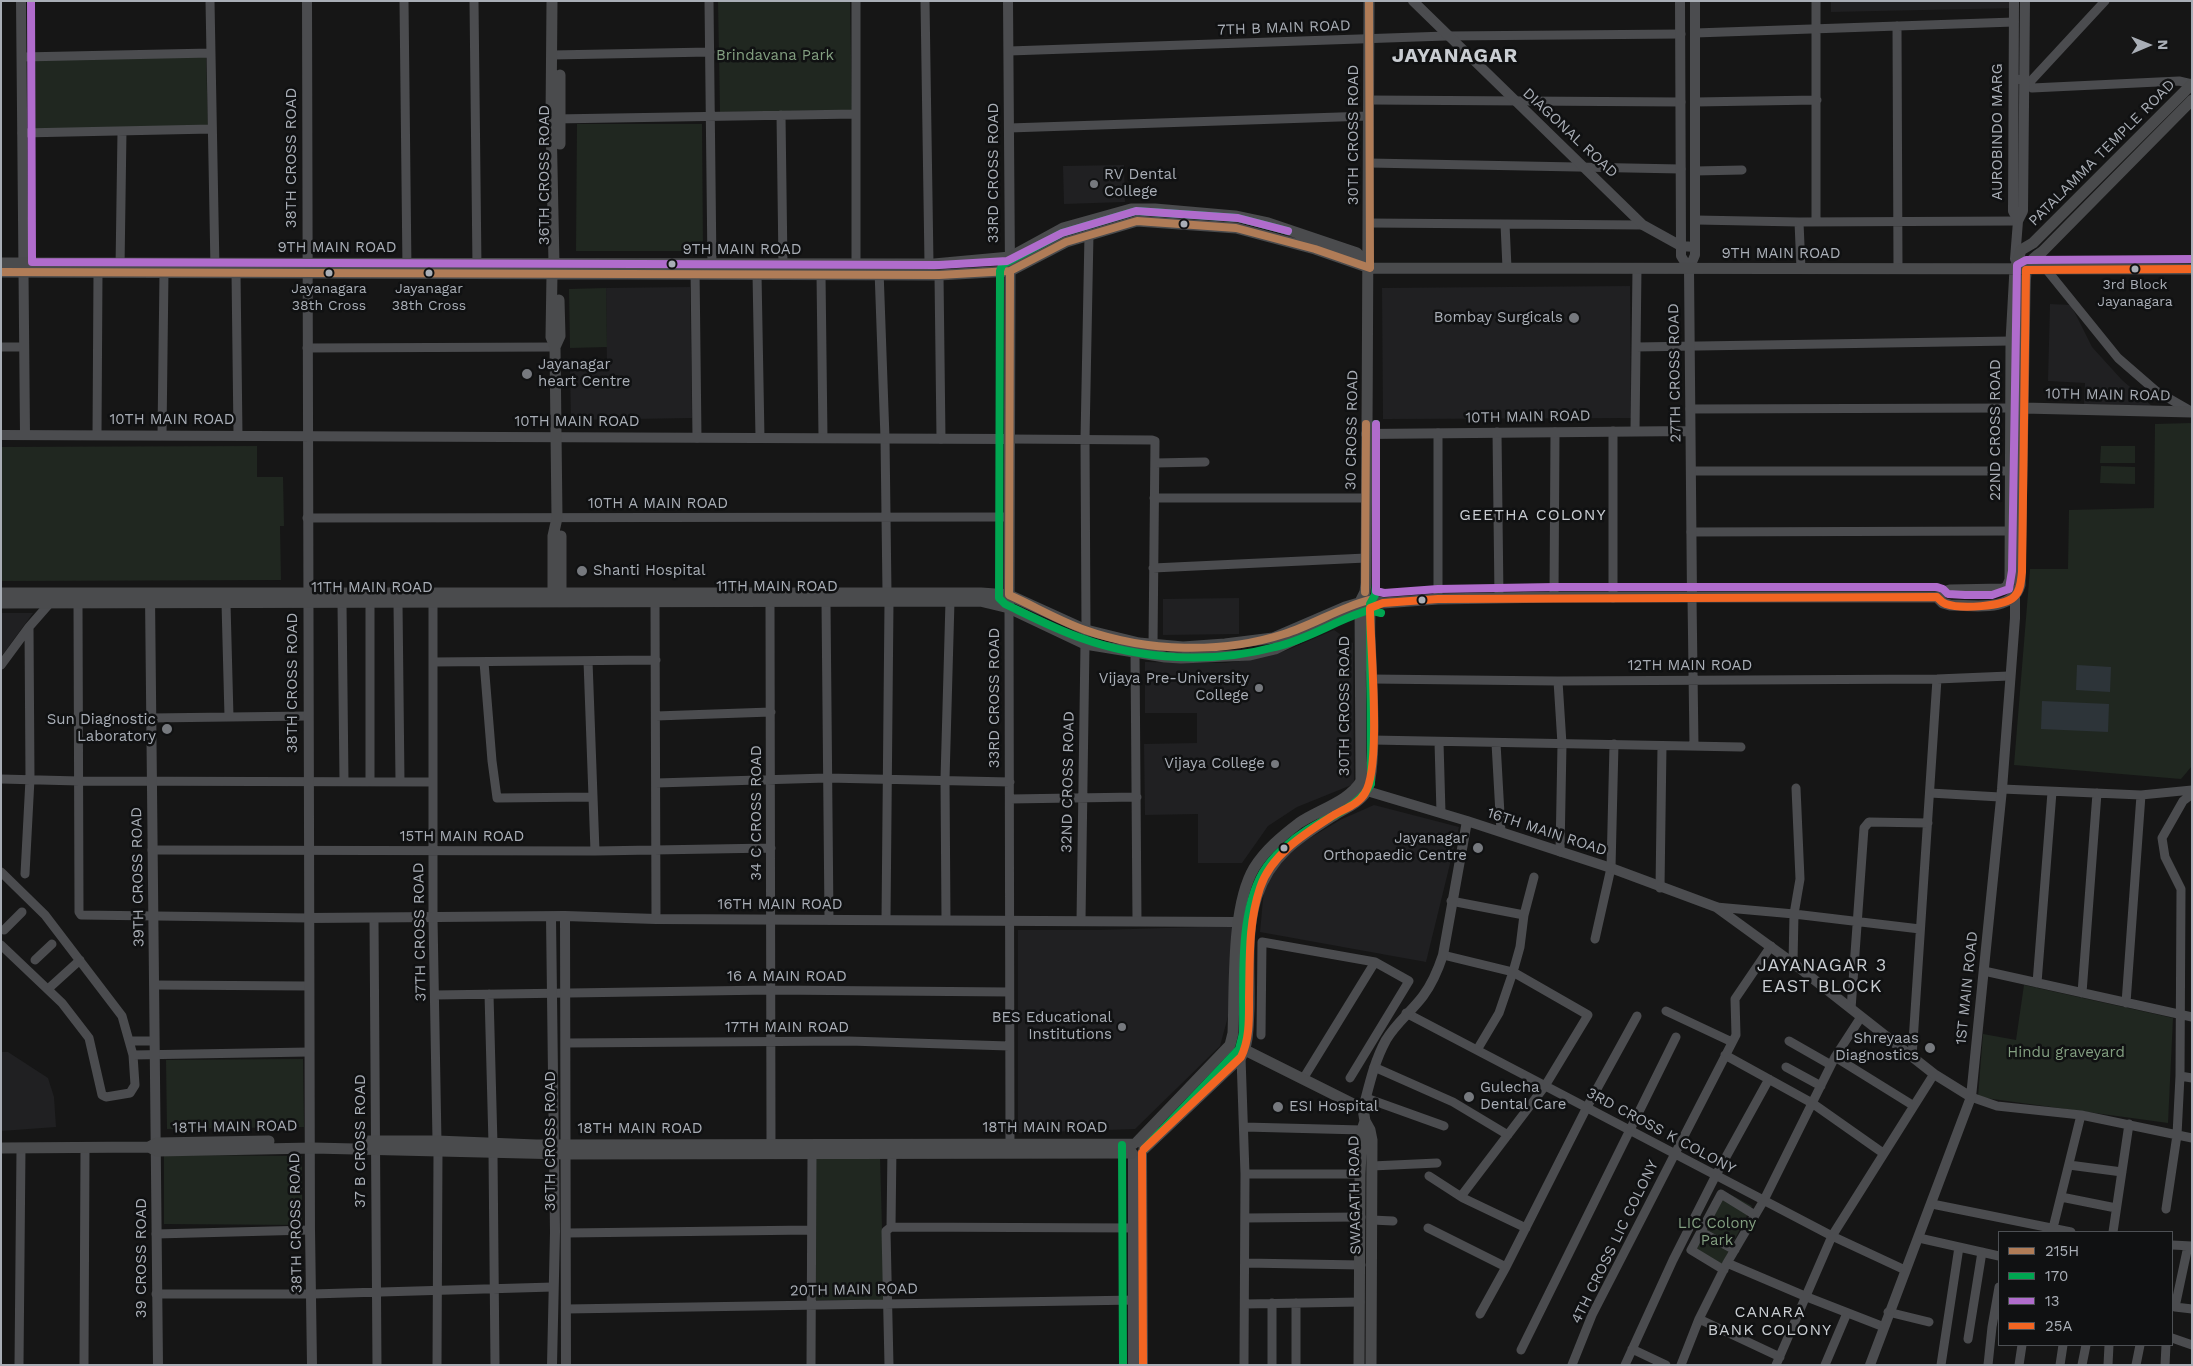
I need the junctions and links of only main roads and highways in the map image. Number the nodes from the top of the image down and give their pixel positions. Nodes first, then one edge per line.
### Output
1 (552, 1) edge
2 (560, 1) edge
3 (1369, 1) edge
4 (556, 55) junction
5 (2192, 84) edge
6 (2192, 100) edge
7 (1, 263) edge
8 (22, 267) junction
9 (120, 267) junction
10 (214, 267) junction
11 (307, 268) junction
12 (1370, 268) junction
13 (556, 269) junction
14 (712, 269) junction
15 (2020, 269) junction
16 (2192, 269) edge
17 (856, 270) junction
18 (879, 270) junction
19 (1010, 271) junction
20 (1, 272) edge
21 (2017, 408) junction
22 (2192, 412) edge
23 (1, 593) edge
24 (1009, 595) junction
25 (557, 597) junction
26 (888, 597) junction
27 (1937, 597) junction
28 (150, 598) junction
29 (307, 598) junction
30 (1365, 602) junction
31 (1, 603) edge
32 (1010, 608) junction
33 (1243, 1053) junction
34 (1364, 1115) junction
35 (1, 1148) edge
36 (566, 1149) junction
37 (892, 1149) junction
38 (1137, 1149) junction
39 (1366, 1218) junction
40 (1359, 1365) edge
41 (1371, 1365) edge

1 - 4 main road, 36TH CROSS ROAD
2 - 4 main road, 36TH CROSS ROAD
3 - 12 main road, 30TH CROSS ROAD
4 - 13 main road, 36TH CROSS ROAD
5 - 15 main road, PATALAMMA TEMPLE ROAD
6 - 15 main road, PATALAMMA TEMPLE ROAD
7 - 8 main road, 9TH MAIN ROAD
8 - 9 main road, 9TH MAIN ROAD
8 - 9 main road, 9TH MAIN ROAD
8 - 20 main road, 9TH MAIN ROAD
9 - 10 main road, 9TH MAIN ROAD
9 - 10 main road, 9TH MAIN ROAD
10 - 11 main road, 9TH MAIN ROAD
10 - 11 main road, 9TH MAIN ROAD
11 - 13 main road, 9TH MAIN ROAD
12 - 15 main road, 9TH MAIN ROAD
12 - 18 main road, 9TH MAIN ROAD
12 - 19 main road, 9TH MAIN ROAD
12 - 30 main road, 30 CROSS ROAD
13 - 14 main road, 9TH MAIN ROAD
13 - 25 main road, 36TH CROSS ROAD
14 - 17 main road, 9TH MAIN ROAD
14 - 17 main road, 9TH MAIN ROAD
15 - 16 main road, 9TH MAIN ROAD
15 - 21 main road
15 - 21 main road, 22ND CROSS ROAD
17 - 18 main road, 9TH MAIN ROAD
18 - 19 main road, 9TH MAIN ROAD
19 - 24 main road, 33RD CROSS ROAD
21 - 22 main road, 10TH MAIN ROAD
21 - 27 main road, 22ND CROSS ROAD
21 - 27 main road, 22ND CROSS ROAD
23 - 28 main road, 11TH MAIN ROAD
24 - 26 main road, 11TH MAIN ROAD
24 - 30 main road, 11TH MAIN ROAD
24 - 32 main road, 33RD CROSS ROAD
25 - 26 main road, 11TH MAIN ROAD
25 - 26 main road, 11TH MAIN ROAD
25 - 29 main road, 11TH MAIN ROAD
25 - 29 main road, 11TH MAIN ROAD
26 - 32 main road, 11TH MAIN ROAD
27 - 30 main road
28 - 29 main road, 11TH MAIN ROAD
28 - 29 main road, 11TH MAIN ROAD
28 - 31 main road, 11TH MAIN ROAD
30 - 32 main road, 11TH MAIN ROAD
30 - 33 main road, 30TH CROSS ROAD
30 - 38 main road, 30TH CROSS ROAD
33 - 34 main road
33 - 38 main road
34 - 39 main road, SWAGATH ROAD
34 - 39 main road, SWAGATH ROAD
35 - 36 main road, 18TH MAIN ROAD
36 - 37 main road, 18TH MAIN ROAD
36 - 37 main road, 18TH MAIN ROAD
37 - 38 main road, 18TH MAIN ROAD
39 - 40 main road, SWAGATH ROAD
39 - 41 main road, SWAGATH ROAD

